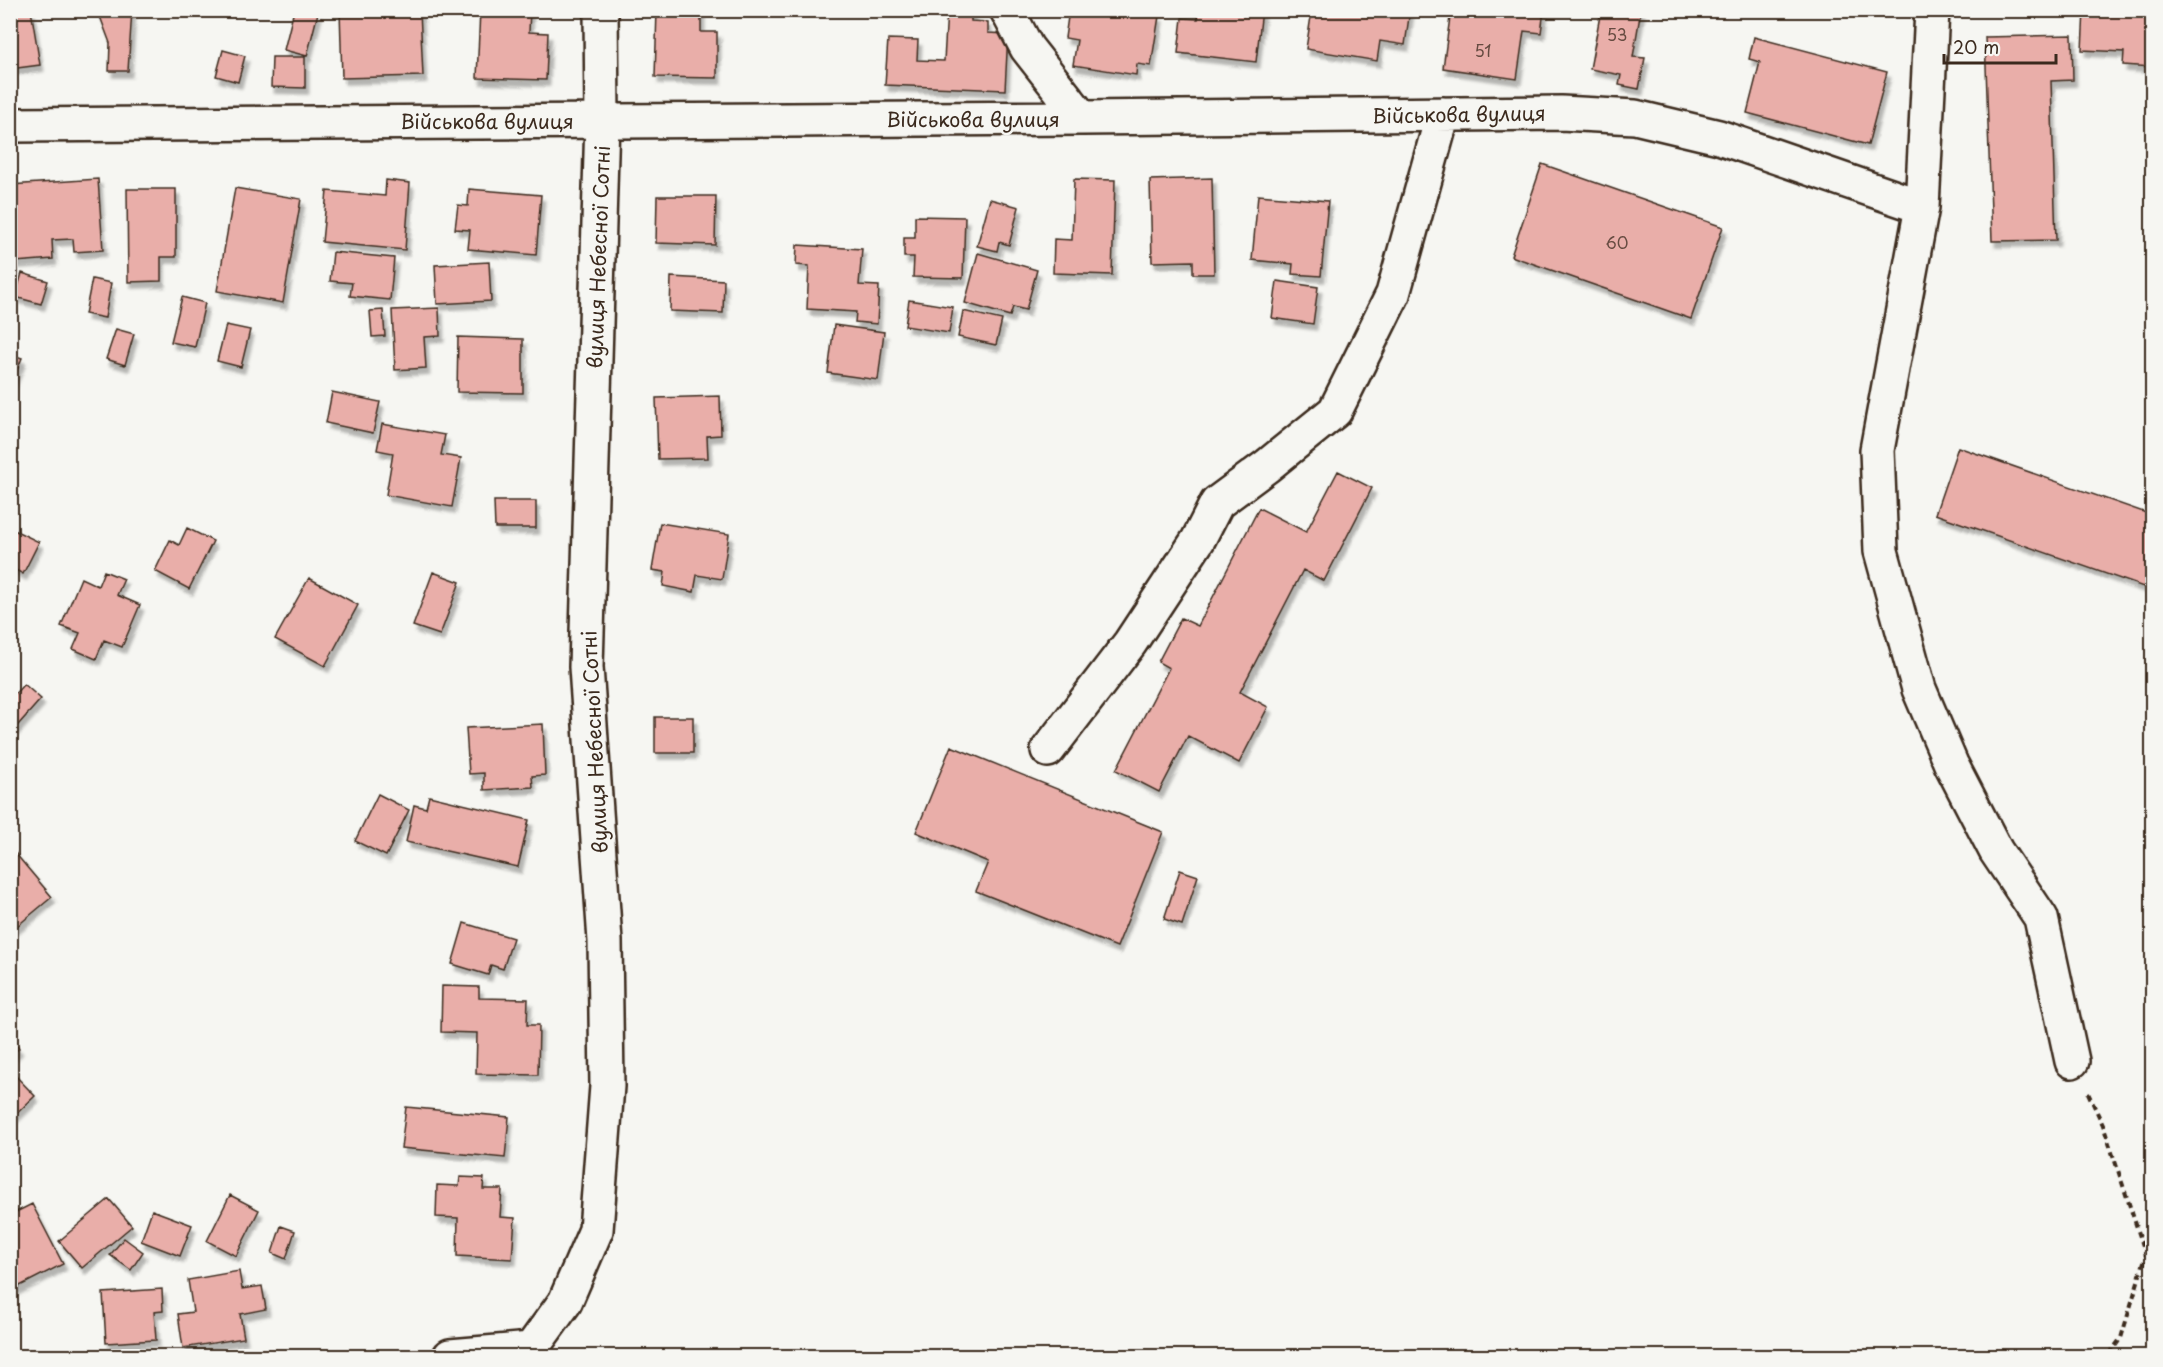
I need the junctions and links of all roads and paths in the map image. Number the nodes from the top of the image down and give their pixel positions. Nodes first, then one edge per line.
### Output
1 (601, 10) edge
2 (1007, 10) edge
3 (1932, 10) edge
4 (1443, 114) junction
5 (1082, 118) junction
6 (602, 120) junction
7 (10, 125) edge
8 (1922, 207) junction
9 (1048, 750) dead end
10 (2072, 1061) joint
11 (533, 1353) edge
12 (450, 1356) edge
13 (2108, 1356) edge

1 - 6 street, вулиця Небесної Сотні
2 - 5 street
3 - 8 street
4 - 5 street, Військова вулиця
4 - 8 street, Військова вулиця
4 - 9 street
5 - 6 street, Військова вулиця
6 - 7 street, Військова вулиця
6 - 11 street, вулиця Небесної Сотні
8 - 10 street
10 - 13 path
11 - 12 street

